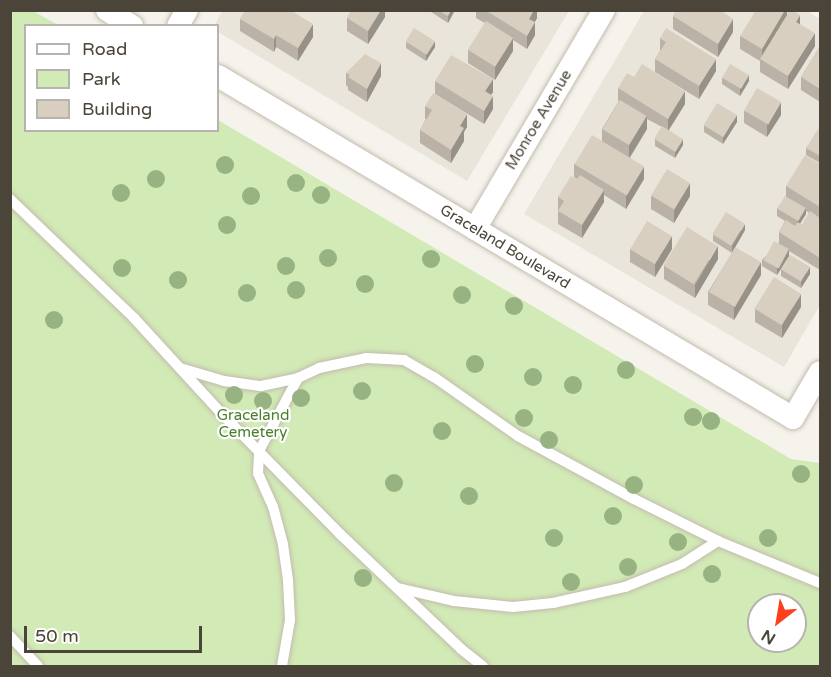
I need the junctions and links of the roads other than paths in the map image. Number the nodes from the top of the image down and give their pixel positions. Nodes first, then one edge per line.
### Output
1 (107, 10) edge
2 (187, 10) edge
3 (604, 10) edge
4 (129, 24) edge
5 (179, 24) edge
6 (219, 77) edge
7 (10, 199) edge
8 (475, 229) junction
9 (180, 368) junction
10 (820, 372) edge
11 (298, 378) junction
12 (259, 451) junction
13 (718, 541) junction
14 (820, 583) edge
15 (397, 588) junction
16 (10, 636) edge
17 (38, 666) edge
18 (282, 666) edge
19 (483, 666) edge

1 - 4 street
2 - 5 street
3 - 8 street, Monroe Avenue
6 - 8 street, Graceland Boulevard
7 - 9 lane
8 - 10 street, Graceland Boulevard
9 - 11 lane
9 - 12 lane
11 - 12 lane
11 - 13 lane
12 - 15 lane
12 - 18 lane
13 - 14 lane
13 - 15 lane
15 - 19 lane
16 - 17 lane

